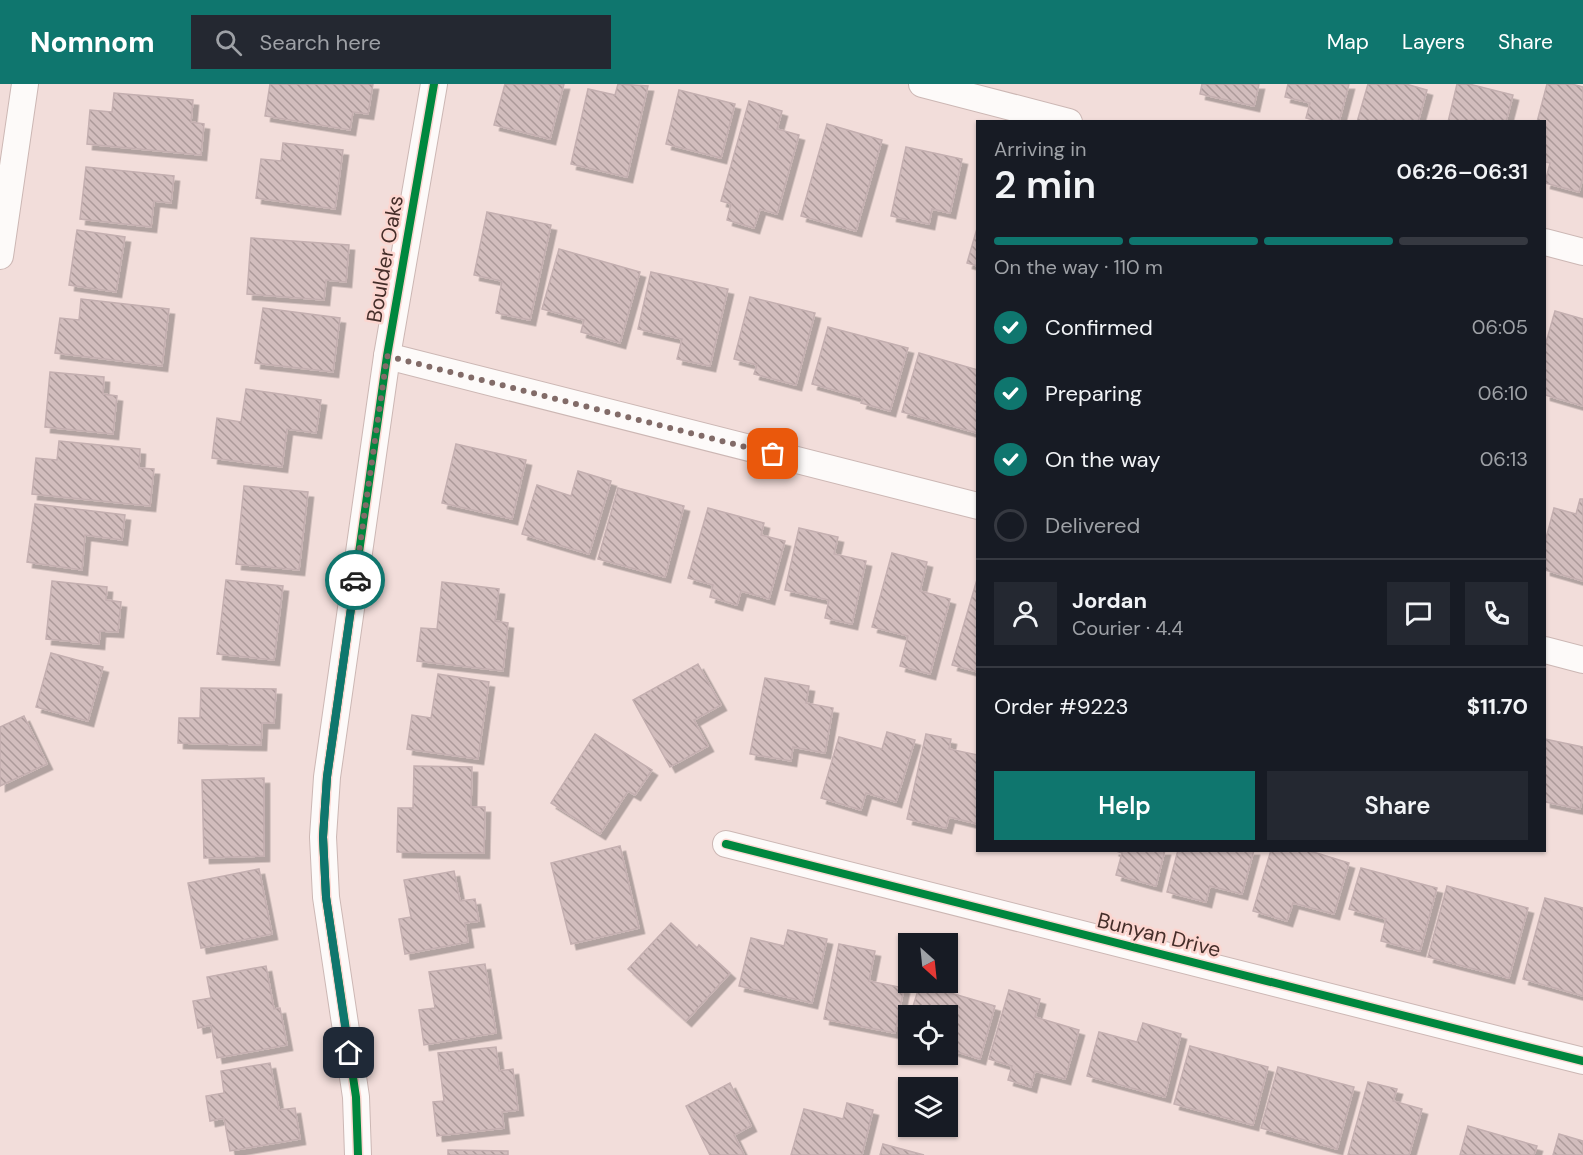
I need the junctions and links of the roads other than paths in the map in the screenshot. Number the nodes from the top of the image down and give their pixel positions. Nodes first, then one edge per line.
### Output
1 (25, 84) edge
2 (434, 84) edge
3 (922, 84) edge
4 (1061, 120) edge
5 (1546, 242) edge
6 (1583, 252) edge
7 (0, 256) edge
8 (387, 356) junction
9 (976, 505) edge
10 (1546, 650) edge
11 (1583, 660) edge
12 (726, 844) dead end
13 (1583, 1061) edge
14 (358, 1155) edge

1 - 7 street
2 - 8 street, Boulder Oaks
3 - 4 street
5 - 6 street
8 - 9 street
8 - 14 street, Boulder Oaks
10 - 11 street
12 - 13 street, Bunyan Drive

